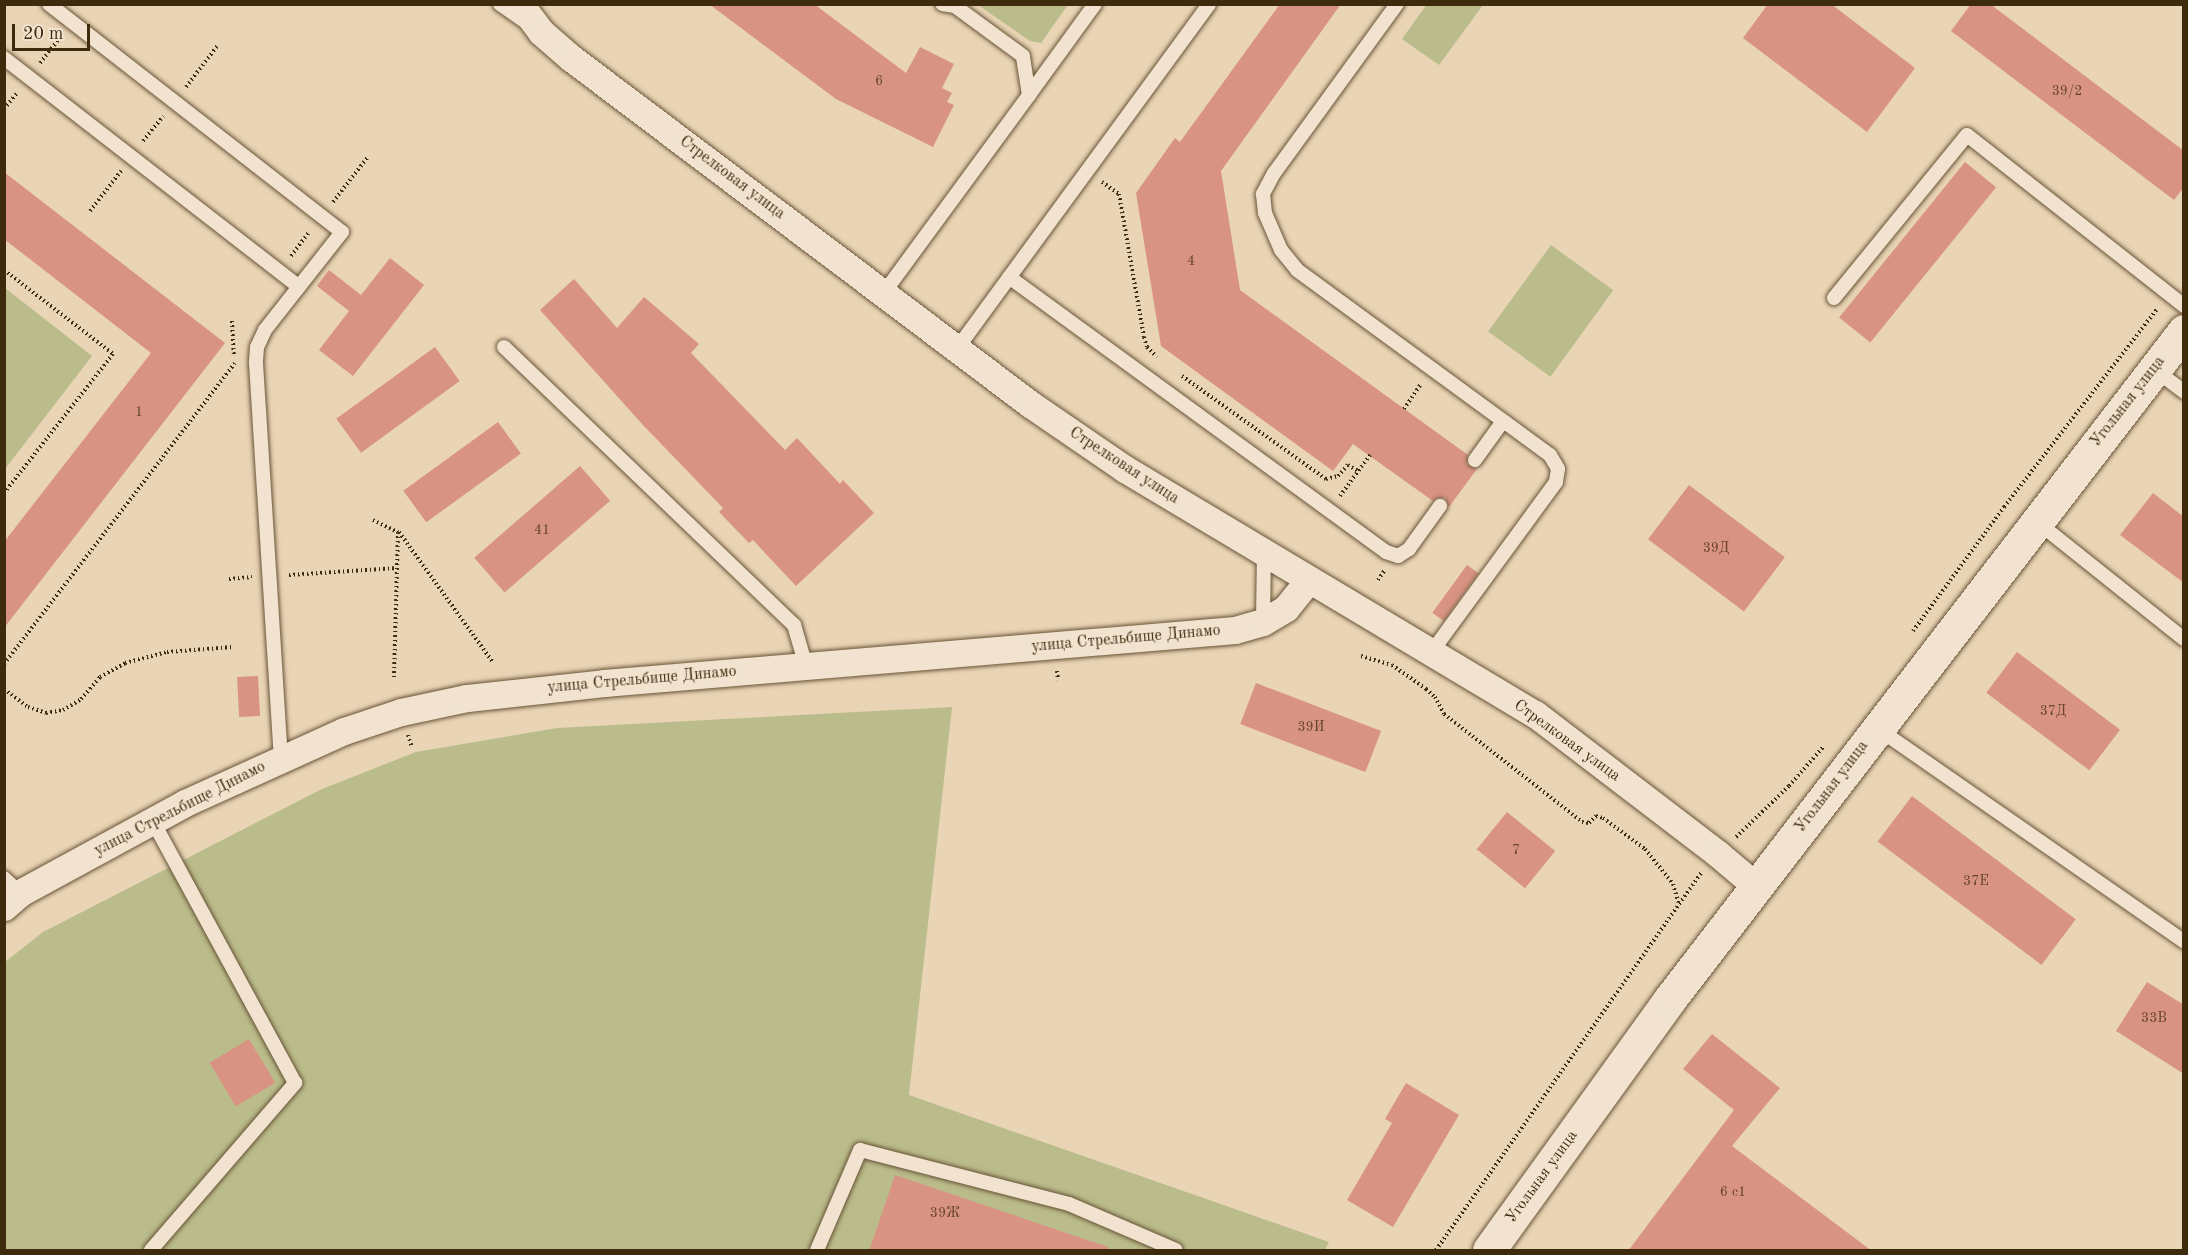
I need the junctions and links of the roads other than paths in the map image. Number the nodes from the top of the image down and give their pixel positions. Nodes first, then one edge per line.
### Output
1 (49, 4) edge
2 (500, 4) edge
3 (520, 4) edge
4 (942, 4) edge
5 (1095, 4) edge
6 (1209, 4) edge
7 (1397, 4) edge
8 (542, 32) junction
9 (4, 58) edge
10 (1029, 95) junction
11 (1009, 277) junction
12 (299, 287) junction
13 (883, 294) junction
14 (1834, 298) dead end
15 (2184, 306) edge
16 (2184, 330) edge
17 (504, 347) dead end
18 (956, 350) junction
19 (2154, 369) junction
20 (2184, 392) edge
21 (1503, 420) junction
22 (1474, 460) dead end
23 (1440, 507) dead end
24 (2036, 521) junction
25 (1264, 553) junction
26 (1309, 580) junction
27 (1263, 622) junction
28 (2184, 639) edge
29 (1431, 653) junction
30 (806, 666) junction
31 (1877, 728) junction
32 (281, 758) junction
33 (153, 821) junction
34 (1757, 887) junction
35 (10, 893) edge
36 (2184, 941) edge
37 (151, 1251) edge
38 (817, 1251) edge
39 (1176, 1251) edge
40 (1489, 1251) edge

1 - 12 lane
2 - 8 lane
3 - 8 street, Стрелковая улица
4 - 10 lane
5 - 10 lane
6 - 11 lane
7 - 21 lane
8 - 13 street, Стрелковая улица
9 - 12 lane
10 - 13 lane
11 - 18 lane
11 - 23 lane
12 - 32 lane
13 - 18 street, Стрелковая улица
14 - 15 lane
16 - 19 street, Угольная улица
17 - 30 lane
18 - 25 street, Стрелковая улица
19 - 20 lane
19 - 24 street, Угольная улица
21 - 22 lane
21 - 29 lane
24 - 28 lane
24 - 31 street, Угольная улица
25 - 26 street, Стрелковая улица
25 - 27 lane
26 - 27 street, улица Стрельбище Динамо
26 - 29 street, Стрелковая улица
27 - 30 street, улица Стрельбище Динамо
29 - 34 street, Стрелковая улица
30 - 32 street, улица Стрельбище Динамо
31 - 34 street, Угольная улица
31 - 36 lane
32 - 33 street, улица Стрельбище Динамо
33 - 35 street, улица Стрельбище Динамо
33 - 37 lane
34 - 40 street, Угольная улица
38 - 39 lane

